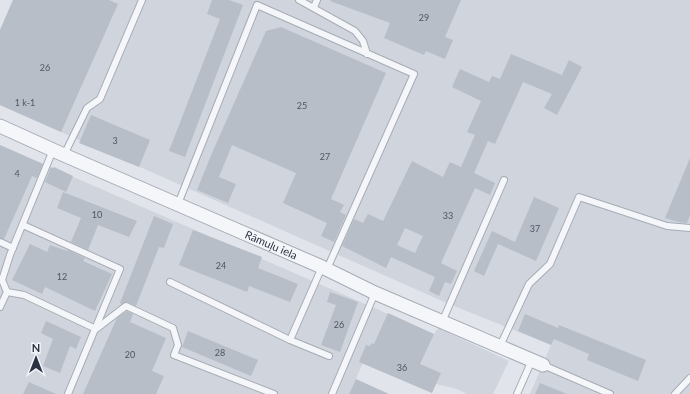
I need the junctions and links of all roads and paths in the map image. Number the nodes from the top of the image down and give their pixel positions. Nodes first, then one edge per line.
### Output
1 (142, 0) edge
2 (299, 0) edge
3 (317, 0) edge
4 (314, 8) junction
5 (367, 54) junction
6 (0, 126) edge
7 (58, 153) junction
8 (504, 180) dead end
9 (178, 204) junction
10 (23, 225) junction
11 (690, 228) edge
12 (0, 242) edge
13 (13, 248) junction
14 (324, 268) junction
15 (170, 282) dead end
16 (7, 292) junction
17 (375, 293) junction
18 (0, 306) edge
19 (442, 322) junction
20 (95, 328) junction
21 (290, 340) junction
22 (500, 346) junction
23 (329, 356) dead end
24 (537, 362) junction
25 (690, 378) edge
26 (68, 394) edge
27 (274, 394) edge
28 (332, 394) edge
29 (517, 394) edge
30 (610, 394) edge
31 (675, 394) edge

1 - 7 lane
2 - 4 lane
3 - 4 lane
4 - 5 lane
5 - 9 lane
5 - 14 lane
6 - 7 street, Rāmuļu iela
7 - 9 street, Rāmuļu iela
7 - 10 lane
8 - 19 lane
9 - 14 street, Rāmuļu iela
10 - 13 lane
10 - 20 lane
11 - 22 lane
12 - 13 lane
13 - 16 lane
14 - 17 street, Rāmuļu iela
14 - 21 lane
15 - 21 lane
16 - 18 lane
16 - 20 lane
17 - 19 street, Rāmuļu iela
17 - 28 lane
19 - 22 street, Rāmuļu iela
20 - 26 lane
20 - 27 lane
21 - 23 lane
22 - 24 street, Rāmuļu iela
24 - 29 lane
24 - 30 lane
25 - 31 lane

